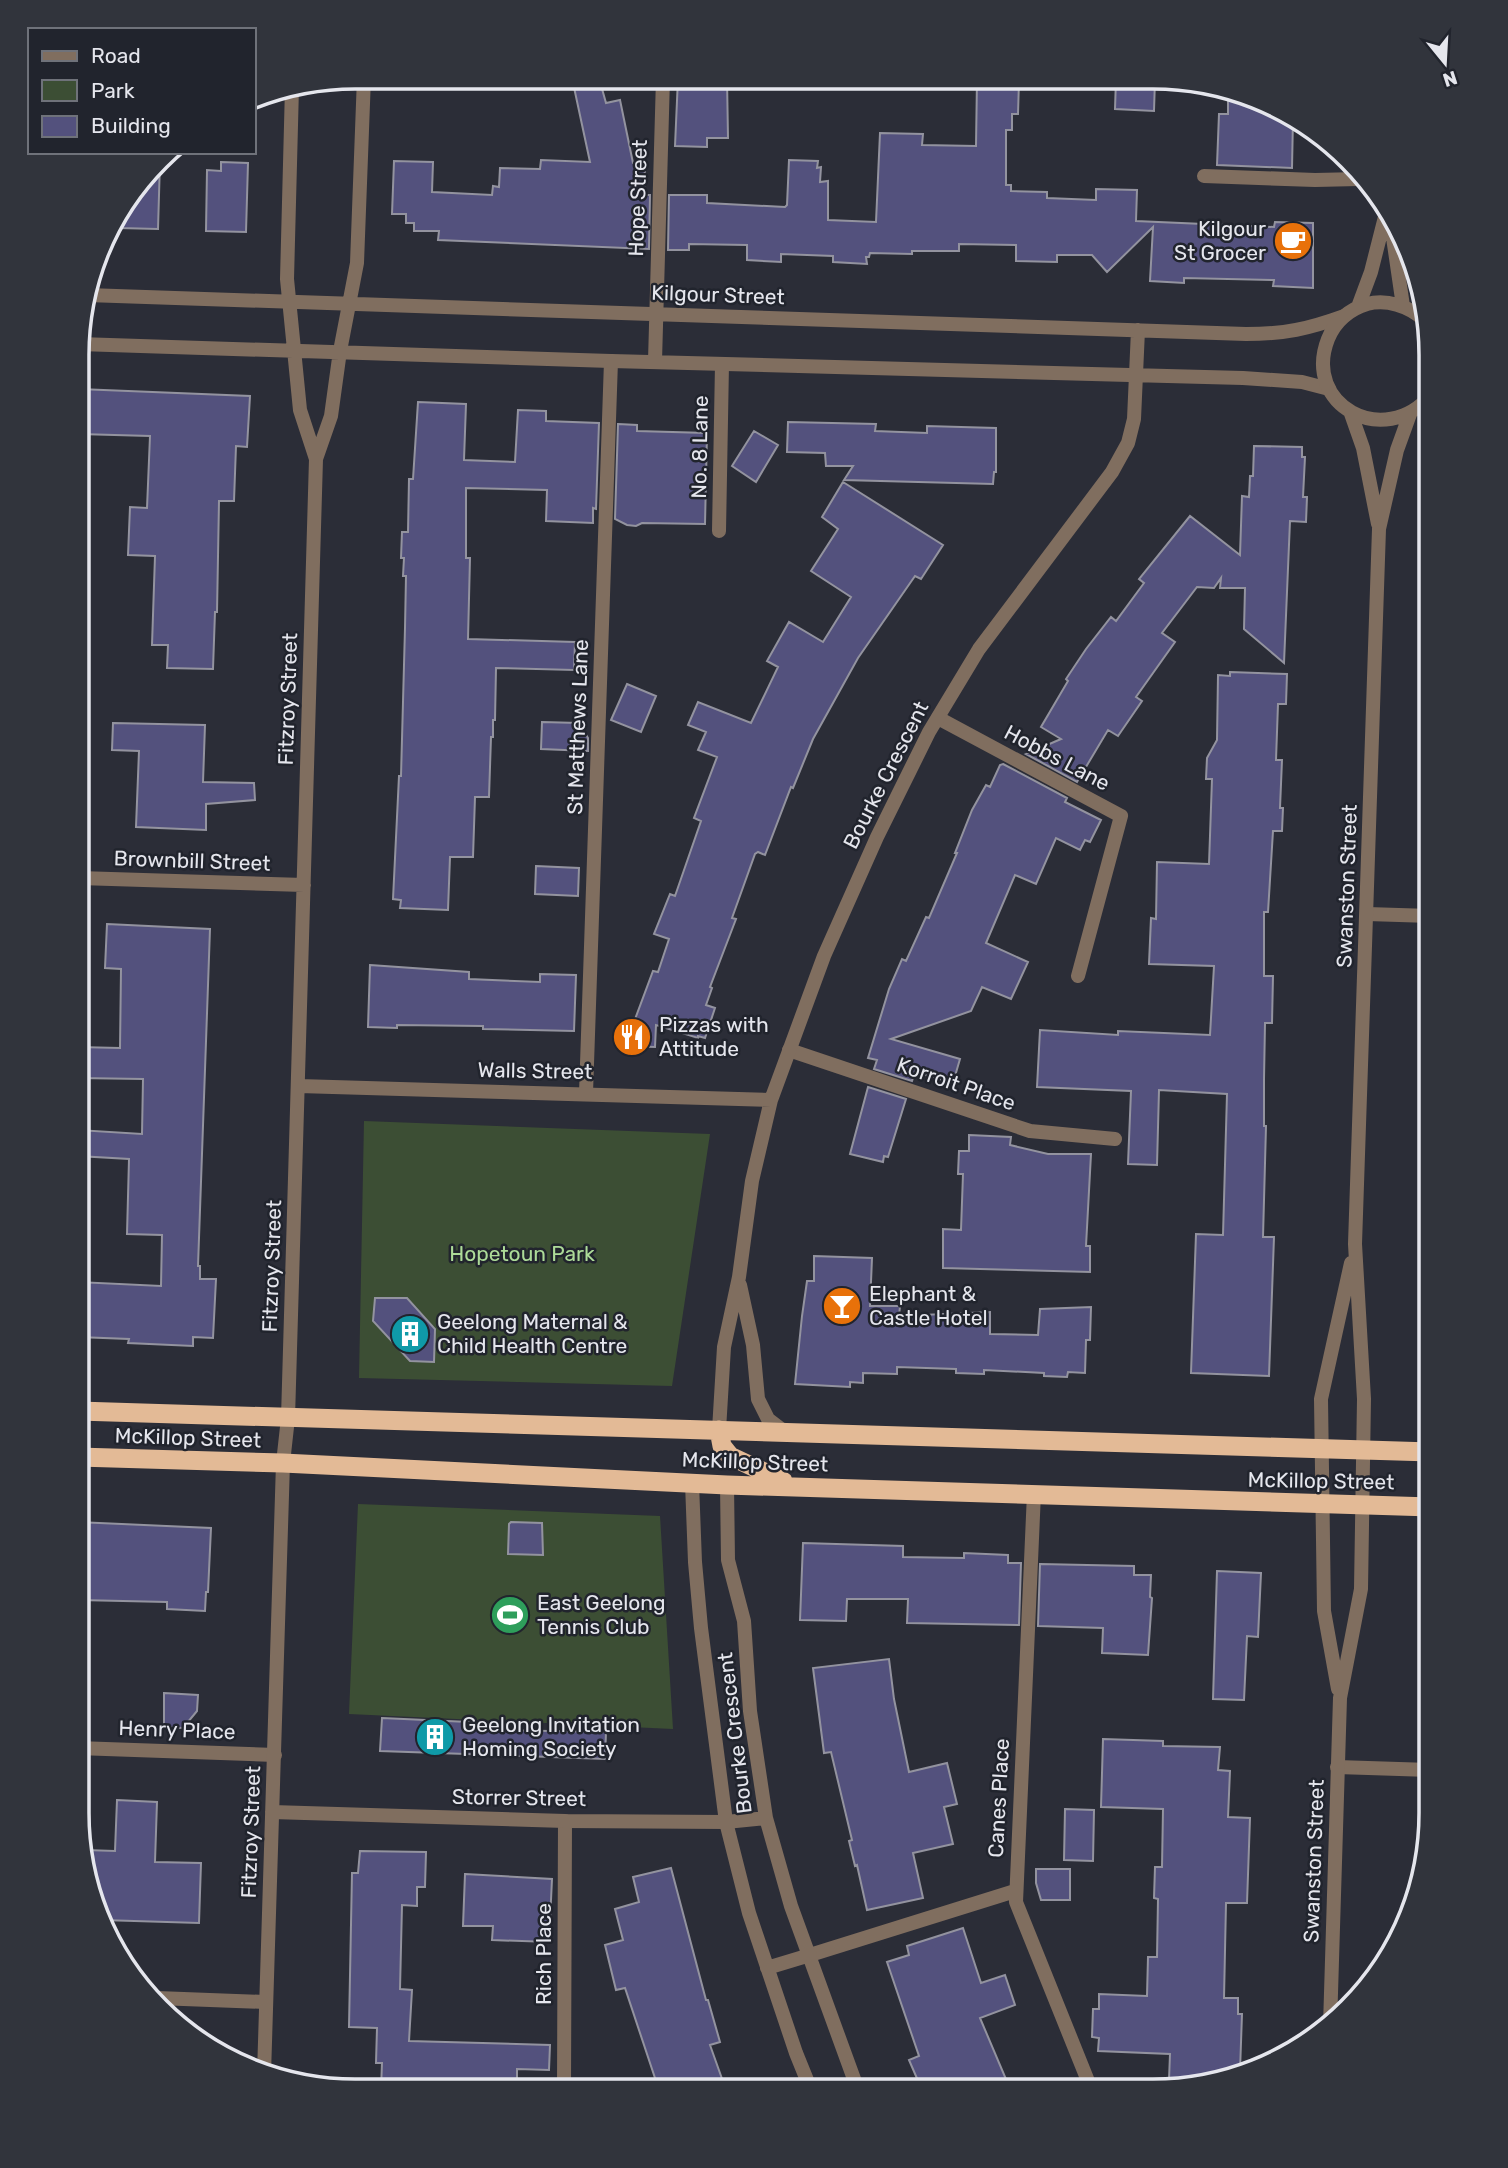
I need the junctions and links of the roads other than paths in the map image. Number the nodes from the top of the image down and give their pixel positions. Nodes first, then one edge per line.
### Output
1 (364, 89) edge
2 (663, 89) edge
3 (292, 97) edge
4 (1205, 176) dead end
5 (1352, 179) edge
6 (1383, 223) edge
7 (1395, 245) edge
8 (96, 295) edge
9 (288, 301) junction
10 (350, 303) junction
11 (1403, 306) junction
12 (1358, 307) junction
13 (656, 314) junction
14 (1415, 314) edge
15 (1344, 316) junction
16 (1138, 330) junction
17 (90, 344) edge
18 (294, 350) junction
19 (340, 351) junction
20 (611, 361) junction
21 (655, 361) junction
22 (722, 364) junction
23 (1136, 375) junction
24 (1329, 389) junction
25 (1419, 407) edge
26 (1350, 411) junction
27 (1410, 414) junction
28 (316, 459) junction
29 (1379, 529) junction
30 (719, 531) dead end
31 (938, 718) junction
32 (89, 878) edge
33 (304, 885) junction
34 (1367, 914) junction
35 (1419, 916) edge
36 (1078, 976) dead end
37 (789, 1050) junction
38 (299, 1086) junction
39 (586, 1093) junction
40 (771, 1100) junction
41 (1115, 1139) dead end
42 (1355, 1244) junction
43 (739, 1277) junction
44 (89, 1411) edge
45 (288, 1418) junction
46 (719, 1430) junction
47 (785, 1432) junction
48 (1321, 1449) junction
49 (1363, 1450) junction
50 (1419, 1452) edge
51 (89, 1457) edge
52 (282, 1464) junction
53 (692, 1483) junction
54 (727, 1485) junction
55 (793, 1486) junction
56 (1034, 1493) junction
57 (1322, 1504) junction
58 (1362, 1505) junction
59 (1419, 1507) edge
60 (1340, 1698) junction
61 (89, 1748) edge
62 (275, 1755) junction
63 (1337, 1767) junction
64 (1419, 1770) edge
65 (272, 1812) junction
66 (766, 1818) junction
67 (565, 1821) junction
68 (726, 1822) junction
69 (1015, 1891) junction
70 (810, 1955) junction
71 (767, 1968) junction
72 (164, 1998) edge
73 (265, 2002) junction
74 (1330, 2011) edge
75 (264, 2063) edge
76 (564, 2079) edge
77 (807, 2079) edge
78 (854, 2079) edge
79 (1087, 2079) edge

1 - 10 street, Fitzroy Street
2 - 13 street, Hope Street
3 - 9 street, Fitzroy Street
4 - 5 street
6 - 12 street
7 - 11 street
8 - 9 street, Kilgour Street
9 - 10 street, Kilgour Street
9 - 18 street, Fitzroy Street
10 - 13 street, Kilgour Street
10 - 19 street, Fitzroy Street
11 - 12 street
11 - 14 street
12 - 15 street
13 - 16 street, Kilgour Street
13 - 21 street, Hope Street
15 - 16 street, Kilgour Street
15 - 24 street
16 - 23 street, Bourke Crescent
17 - 18 street
18 - 19 street
18 - 28 street, Fitzroy Street
19 - 20 street
19 - 28 street, Fitzroy Street
20 - 21 street
20 - 39 street, St Matthews Lane
21 - 22 street
22 - 23 street
22 - 30 street, No. 8 Lane
23 - 24 street
23 - 31 street, Bourke Crescent
24 - 26 street
25 - 27 street
26 - 27 street
26 - 29 street, Swanston Street
27 - 29 street, Swanston Street
28 - 33 street, Fitzroy Street
29 - 34 street, Swanston Street
31 - 36 street, Hobbs Lane
31 - 37 street, Bourke Crescent
32 - 33 street, Brownbill Street
33 - 38 street, Fitzroy Street
34 - 35 street
34 - 42 street, Swanston Street
37 - 40 street, Bourke Crescent
37 - 41 street, Korroit Place
38 - 39 street, Walls Street
38 - 45 street, Fitzroy Street
39 - 40 street, Walls Street
40 - 43 street, Bourke Crescent
42 - 48 street, Swanston Street
42 - 49 street, Swanston Street
43 - 46 street, Bourke Crescent
43 - 47 street, Bourke Crescent
44 - 45 highway, McKillop Street
45 - 46 highway, McKillop Street
45 - 52 street, Fitzroy Street
46 - 47 highway, McKillop Street
46 - 55 highway
47 - 48 highway, McKillop Street
48 - 49 highway, McKillop Street
48 - 57 street, Swanston Street
49 - 50 highway, McKillop Street
49 - 58 street, Swanston Street
51 - 52 highway, McKillop Street
52 - 53 highway, McKillop Street
52 - 62 street, Fitzroy Street
53 - 54 highway, McKillop Street
53 - 68 street, Bourke Crescent
54 - 55 highway, McKillop Street
54 - 66 street, Bourke Crescent
55 - 56 highway, McKillop Street
56 - 57 highway, McKillop Street
56 - 69 street, Canes Place
57 - 58 highway, McKillop Street
57 - 60 street, Swanston Street
58 - 59 highway, McKillop Street
58 - 60 street, Swanston Street
60 - 63 street, Swanston Street
61 - 62 street, Henry Place
62 - 65 street, Fitzroy Street
63 - 64 street
63 - 74 street, Swanston Street
65 - 67 street, Storrer Street
65 - 73 street, Fitzroy Street
66 - 68 street, Storrer Street
66 - 70 street, Bourke Crescent
67 - 68 street, Storrer Street
67 - 76 street, Rich Place
68 - 71 street, Bourke Crescent
69 - 70 street
69 - 79 street, Canes Place
70 - 71 street
70 - 78 street, Bourke Crescent
71 - 77 street, Bourke Crescent
72 - 73 street
73 - 75 street, Fitzroy Street

